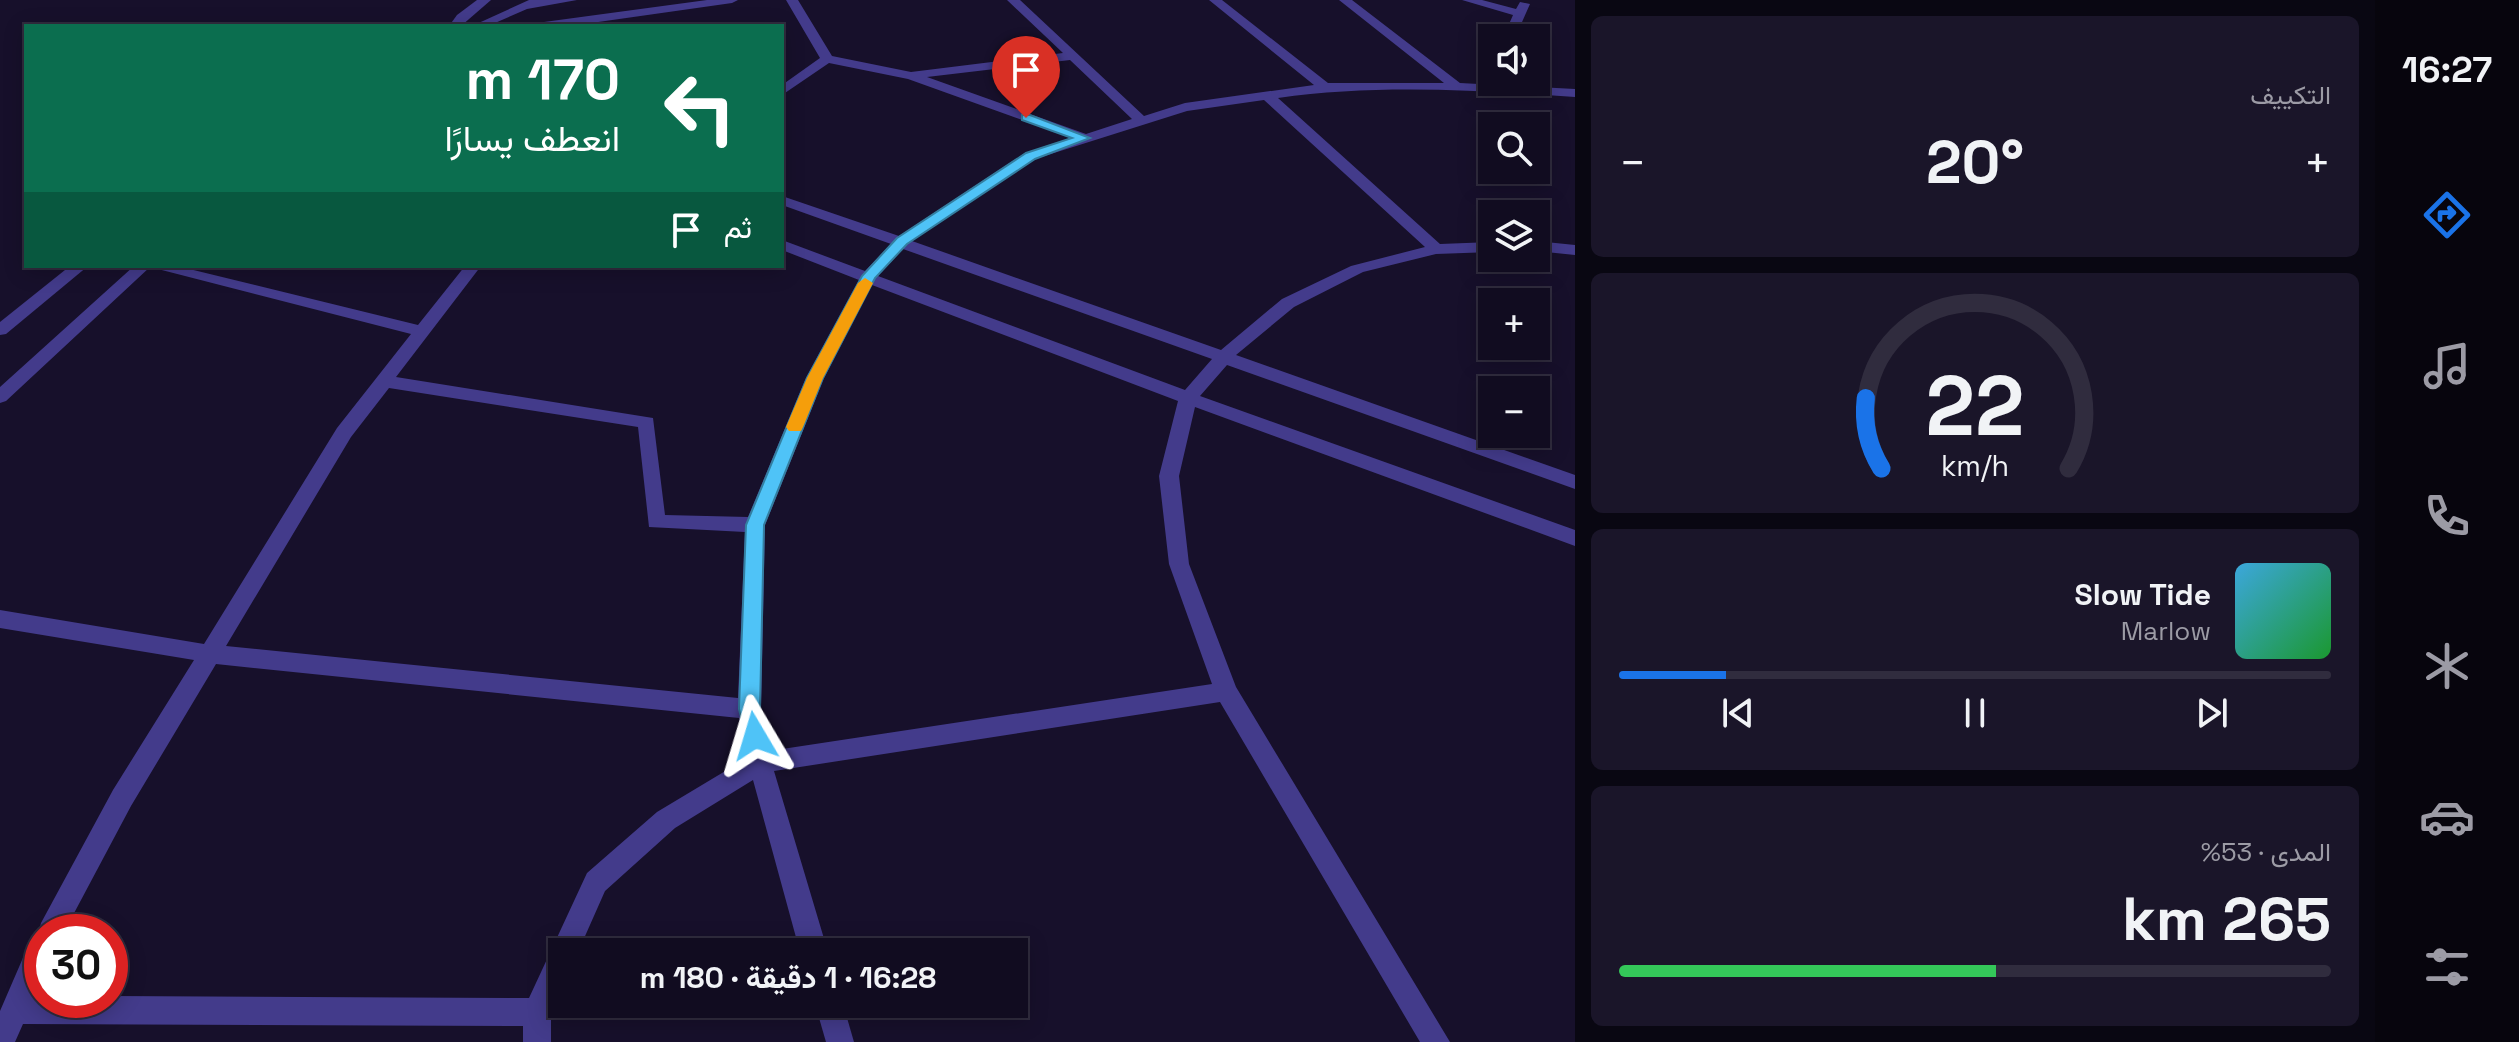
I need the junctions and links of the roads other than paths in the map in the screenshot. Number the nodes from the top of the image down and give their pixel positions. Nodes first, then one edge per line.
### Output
1 (485, 0) edge
2 (539, 0) edge
3 (571, 0) edge
4 (732, 0) edge
5 (792, 0) edge
6 (1013, 0) edge
7 (1215, 0) edge
8 (1345, 0) edge
9 (1468, 0) edge
10 (1525, 0) edge
11 (526, 6) junction
12 (1520, 13) junction
13 (456, 24) edge
14 (483, 24) edge
15 (558, 24) edge
16 (1515, 24) edge
17 (1073, 56) junction
18 (827, 59) junction
19 (911, 76) junction
20 (1478, 84) edge
21 (1325, 87) junction
22 (1457, 87) junction
23 (784, 90) edge
24 (1550, 90) edge
25 (1575, 93) edge
26 (1266, 94) junction
27 (1140, 119) junction
28 (1084, 138) junction
29 (784, 201) edge
30 (902, 241) junction
31 (784, 246) edge
32 (1550, 247) edge
33 (1478, 248) edge
34 (1436, 249) junction
35 (1575, 250) edge
36 (78, 268) edge
37 (141, 268) edge
38 (166, 268) edge
39 (471, 268) edge
40 (869, 276) junction
41 (0, 330) edge
42 (420, 331) junction
43 (1226, 355) junction
44 (383, 381) junction
45 (0, 397) edge
46 (1188, 398) junction
47 (1575, 482) edge
48 (755, 525) junction
49 (1575, 538) edge
50 (0, 619) edge
51 (211, 654) junction
52 (1226, 691) junction
53 (749, 709) junction
54 (760, 763) junction
55 (60, 914) edge
56 (571, 938) edge
57 (810, 938) edge
58 (548, 988) edge
59 (24, 989) edge
60 (15, 1010) junction
61 (537, 1012) junction
62 (833, 1018) edge
63 (1, 1042) edge
64 (537, 1042) edge
65 (840, 1042) edge
66 (1436, 1042) edge

1 - 13 street
2 - 11 street
3 - 11 street
4 - 15 street
5 - 18 street
6 - 17 street
7 - 21 street
8 - 22 street
9 - 12 street
10 - 12 street
11 - 14 street
12 - 16 street
17 - 19 street
17 - 27 street
18 - 19 street
18 - 23 street
19 - 28 street
20 - 22 street
21 - 22 street
21 - 26 street
24 - 25 street
26 - 27 street
26 - 34 street
27 - 28 street
28 - 30 street
29 - 30 street
30 - 40 street
30 - 43 street
31 - 40 street
32 - 35 street
33 - 34 street
34 - 43 street
36 - 41 street
37 - 45 street
38 - 42 street
39 - 42 street
40 - 46 street
40 - 48 street
42 - 44 street
43 - 46 street
43 - 47 street
44 - 48 street
44 - 51 street
46 - 49 street
46 - 52 street
48 - 53 street
50 - 51 street
51 - 53 street
51 - 55 street
52 - 54 street
52 - 66 street
53 - 54 street
54 - 56 street
54 - 57 street
58 - 61 street
59 - 60 street
60 - 61 street
60 - 63 street
61 - 64 street
62 - 65 street

